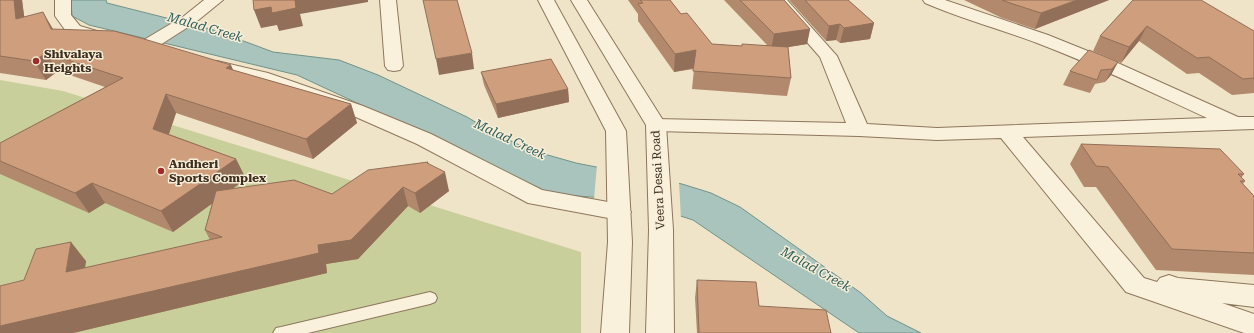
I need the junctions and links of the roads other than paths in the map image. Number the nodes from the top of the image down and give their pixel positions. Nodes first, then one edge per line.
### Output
1 (63, 0) edge
2 (215, 0) edge
3 (388, 0) edge
4 (546, 0) edge
5 (579, 0) edge
6 (778, 0) edge
7 (931, 0) edge
8 (202, 63) edge
9 (394, 66) dead end
10 (1244, 123) edge
11 (656, 125) junction
12 (859, 130) junction
13 (1007, 132) junction
14 (619, 206) junction
15 (1121, 268) junction
16 (1254, 296) edge
17 (430, 298) dead end
18 (1254, 325) edge
19 (281, 333) edge
20 (615, 333) edge
21 (660, 333) edge

1 - 2 street
3 - 9 street
4 - 14 street
5 - 11 street, Veera Desai Road
6 - 12 street
7 - 10 street
8 - 14 street
10 - 13 street
11 - 12 street
11 - 21 street, Veera Desai Road
12 - 13 street
13 - 15 street
14 - 20 street
15 - 16 street
15 - 18 street
17 - 19 lane

